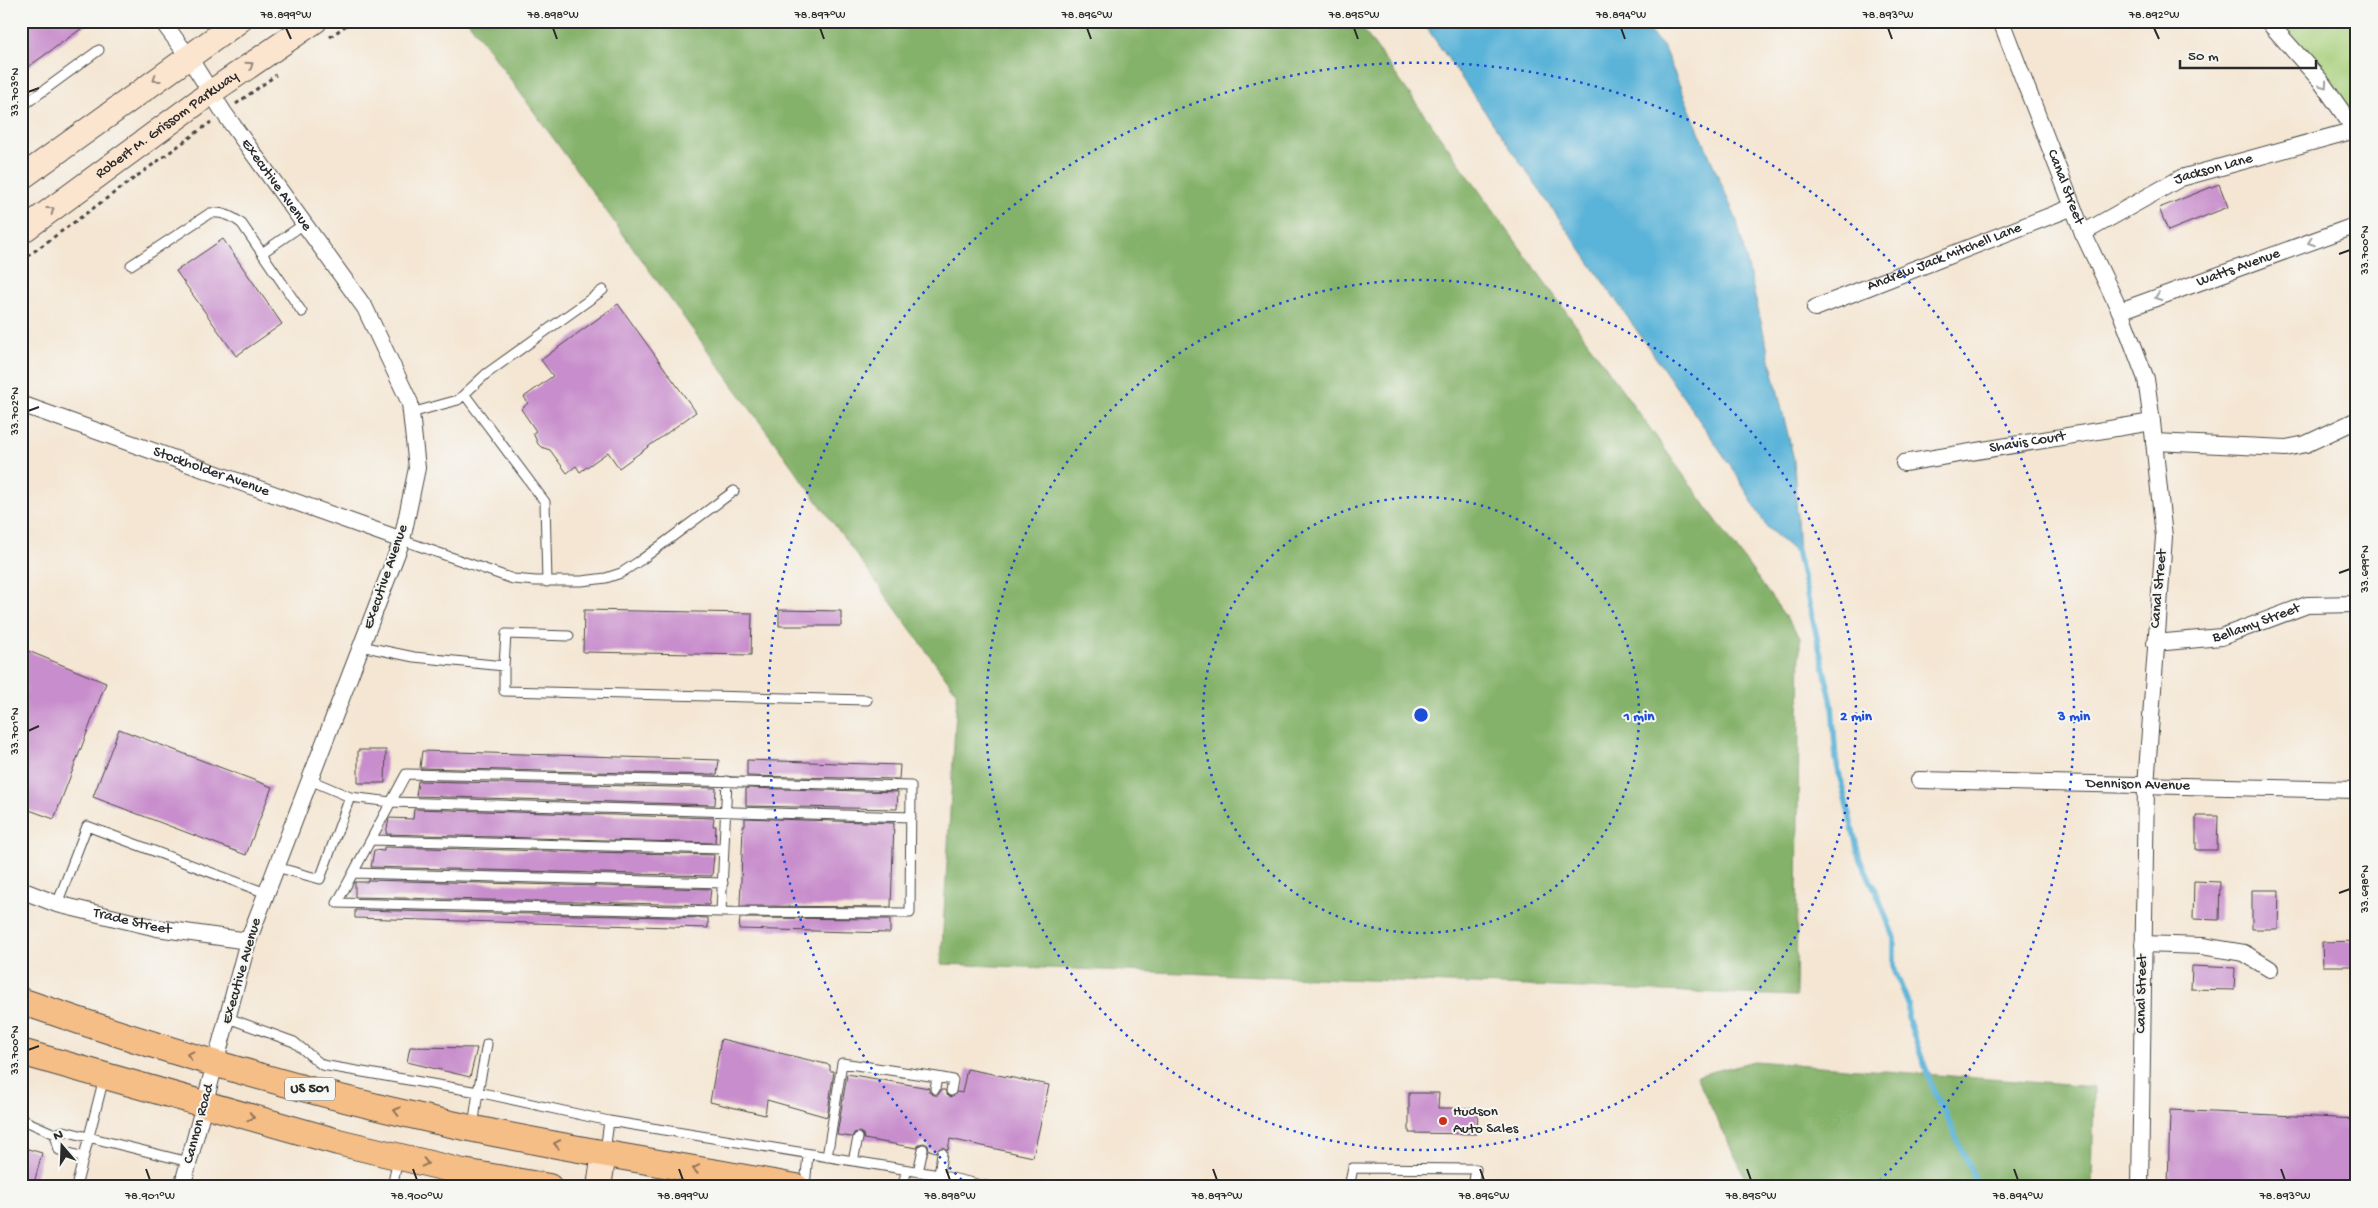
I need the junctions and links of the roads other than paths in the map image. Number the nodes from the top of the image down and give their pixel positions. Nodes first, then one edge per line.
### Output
1 (162, 21) edge
2 (238, 21) edge
3 (2001, 21) edge
4 (2271, 21) edge
5 (322, 29) edge
6 (99, 50) dead end
7 (188, 56) junction
8 (210, 93) junction
9 (21, 107) edge
10 (2356, 131) edge
11 (21, 178) edge
12 (2073, 207) junction
13 (304, 224) junction
14 (2357, 225) edge
15 (21, 232) edge
16 (2083, 233) junction
17 (262, 253) junction
18 (131, 265) dead end
19 (603, 290) dead end
20 (1815, 308) dead end
21 (2120, 311) junction
22 (302, 312) dead end
23 (465, 395) junction
24 (21, 404) edge
25 (411, 413) junction
26 (2357, 420) edge
27 (2152, 422) junction
28 (2154, 442) junction
29 (1904, 463) dead end
30 (734, 491) dead end
31 (402, 540) junction
32 (547, 582) junction
33 (2357, 604) edge
34 (569, 636) dead end
35 (2155, 643) junction
36 (361, 646) junction
37 (504, 666) junction
38 (867, 700) dead end
39 (310, 780) junction
40 (1919, 780) dead end
41 (727, 781) junction
42 (2146, 786) junction
43 (2357, 790) edge
44 (350, 797) junction
45 (391, 802) junction
46 (726, 812) junction
47 (911, 817) junction
48 (371, 840) junction
49 (724, 848) junction
50 (276, 867) junction
51 (353, 873) junction
52 (723, 882) junction
53 (21, 890) edge
54 (266, 893) junction
55 (57, 904) junction
56 (722, 912) junction
57 (248, 941) junction
58 (2143, 944) junction
59 (2270, 969) dead end
60 (21, 1002) edge
61 (228, 1018) junction
62 (487, 1044) dead end
63 (21, 1052) edge
64 (216, 1062) junction
65 (873, 1068) junction
66 (104, 1075) junction
67 (937, 1077) junction
68 (871, 1078) dead end
69 (935, 1089) dead end
70 (951, 1091) dead end
71 (478, 1092) junction
72 (204, 1104) junction
73 (21, 1119) edge
74 (609, 1121) junction
75 (473, 1128) junction
76 (55, 1134) junction
77 (89, 1137) junction
78 (858, 1138) dead end
79 (923, 1149) dead end
80 (604, 1152) junction
81 (942, 1153) dead end
82 (808, 1154) junction
83 (398, 1156) junction
84 (83, 1157) junction
85 (827, 1157) junction
86 (853, 1161) junction
87 (189, 1162) junction
88 (907, 1170) junction
89 (918, 1172) junction
90 (939, 1175) junction
91 (473, 1179) edge
92 (76, 1187) edge
93 (182, 1187) edge
94 (392, 1187) edge
95 (549, 1187) edge
96 (599, 1187) edge
97 (796, 1187) edge
98 (805, 1187) edge
99 (902, 1187) edge
100 (990, 1187) edge
101 (1349, 1187) edge
102 (1473, 1187) edge
103 (2140, 1187) edge

1 - 7 street, Executive Avenue
2 - 7 main road
3 - 12 street, Canal Street
4 -> 10 street
8 -> 5 main road, Robert M. Grissom Parkway
6 - 9 lane
7 - 8 street, Executive Avenue
7 -> 11 main road
8 - 13 street, Executive Avenue
15 -> 8 main road, Robert M. Grissom Parkway
10 - 16 street, Jackson Lane
12 - 16 street, Canal Street
12 - 20 street, Andrew Jack Mitchell Lane
13 - 17 lane
13 - 25 street, Executive Avenue
14 -> 21 street, Watts Avenue
16 - 21 street, Canal Street
17 - 18 lane
17 - 22 lane
19 - 23 lane
21 - 27 street, Canal Street
23 - 25 lane
23 - 32 lane
24 - 31 street, Stockholder Avenue
25 - 31 street, Executive Avenue
26 - 28 street
27 - 28 street, Canal Street
27 - 29 street, Shavis Court
28 - 35 street, Canal Street
30 - 32 lane
31 - 32 lane
31 - 36 street, Executive Avenue
33 - 35 street, Bellamy Street
34 - 37 lane
35 - 42 street, Canal Street
36 - 37 lane
36 - 39 street, Executive Avenue
37 - 38 lane
39 - 44 lane
39 - 50 street, Executive Avenue
40 - 42 street, Dennison Avenue
41 - 45 lane
41 - 46 lane
41 - 47 lane
42 - 43 street, Dennison Avenue
42 - 58 street, Canal Street
44 - 45 lane
44 - 50 lane
45 - 46 lane
45 - 48 lane
46 - 47 lane
46 - 49 lane
47 - 56 lane
48 - 49 lane
48 - 51 lane
49 - 52 lane
50 - 54 street, Executive Avenue
51 - 52 lane
51 - 56 lane
52 - 56 lane
53 - 55 street, Trade Street
54 - 55 lane
54 - 57 street, Executive Avenue
55 - 57 street, Trade Street
57 - 61 street, Executive Avenue
58 - 59 street
58 - 103 street, Canal Street
64 -> 60 main road, US 501
61 - 64 street, Executive Avenue
61 - 71 lane
62 - 71 lane
63 - 66 main road
64 - 72 street, Cannon Road
75 -> 64 main road, US 501
65 - 67 lane
65 - 68 lane
65 - 85 lane
66 - 72 main road
66 - 77 lane
67 - 69 lane
67 - 70 lane
71 - 74 lane
71 - 75 lane
72 -> 83 main road
72 - 87 street, Cannon Road
73 - 76 lane
74 - 80 lane
74 - 82 lane
80 -> 75 main road, US 501
76 - 77 lane
76 - 84 lane
77 - 84 lane
77 - 87 lane
78 - 86 lane
79 - 89 lane
80 - 96 main road
97 -> 80 main road, US 501
81 - 90 lane
82 - 85 lane
82 - 98 lane
83 -> 91 main road
83 - 94 lane
84 - 92 lane
85 - 86 lane
86 - 88 lane
87 - 93 street, Cannon Road
88 - 89 lane
88 - 99 lane
89 - 90 lane
90 - 100 lane
91 - 95 main road
101 - 102 lane

